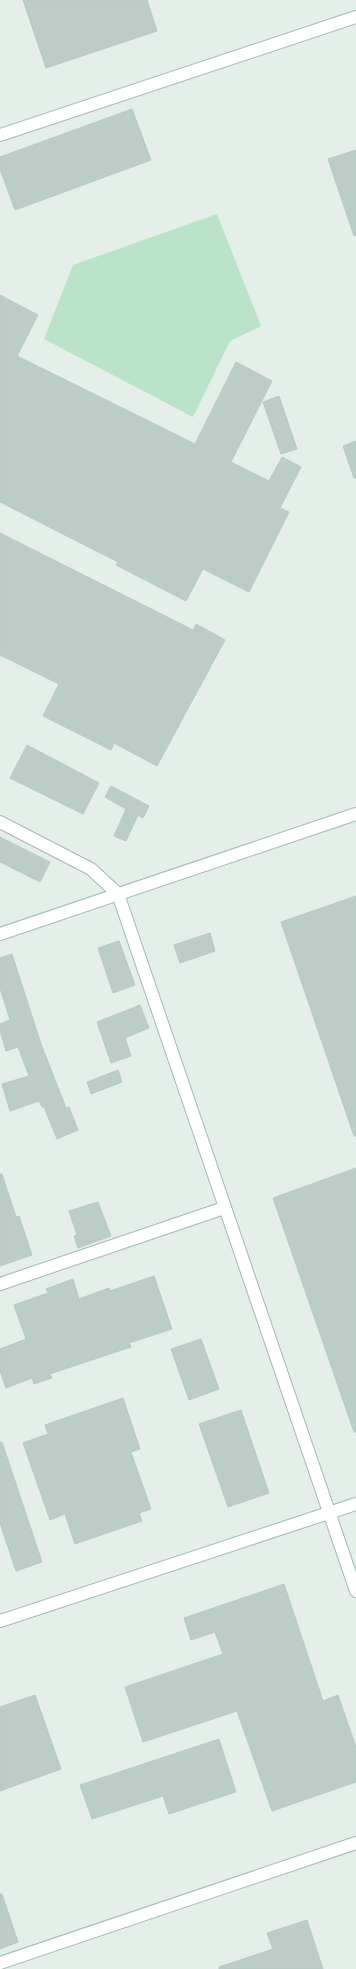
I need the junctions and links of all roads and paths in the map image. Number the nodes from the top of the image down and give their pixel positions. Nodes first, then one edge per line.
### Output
1 (356, 17) edge
2 (0, 135) edge
3 (356, 814) edge
4 (0, 822) edge
5 (118, 894) junction
6 (0, 934) edge
7 (224, 1208) junction
8 (0, 1284) edge
9 (356, 1504) edge
10 (329, 1513) junction
11 (356, 1591) edge
12 (0, 1621) edge
13 (356, 1843) edge
14 (0, 1963) edge

1 - 2 street
3 - 5 street
4 - 5 street
5 - 6 street
5 - 7 street
7 - 8 street
7 - 10 street
9 - 10 street
10 - 11 street
10 - 12 street
13 - 14 street

